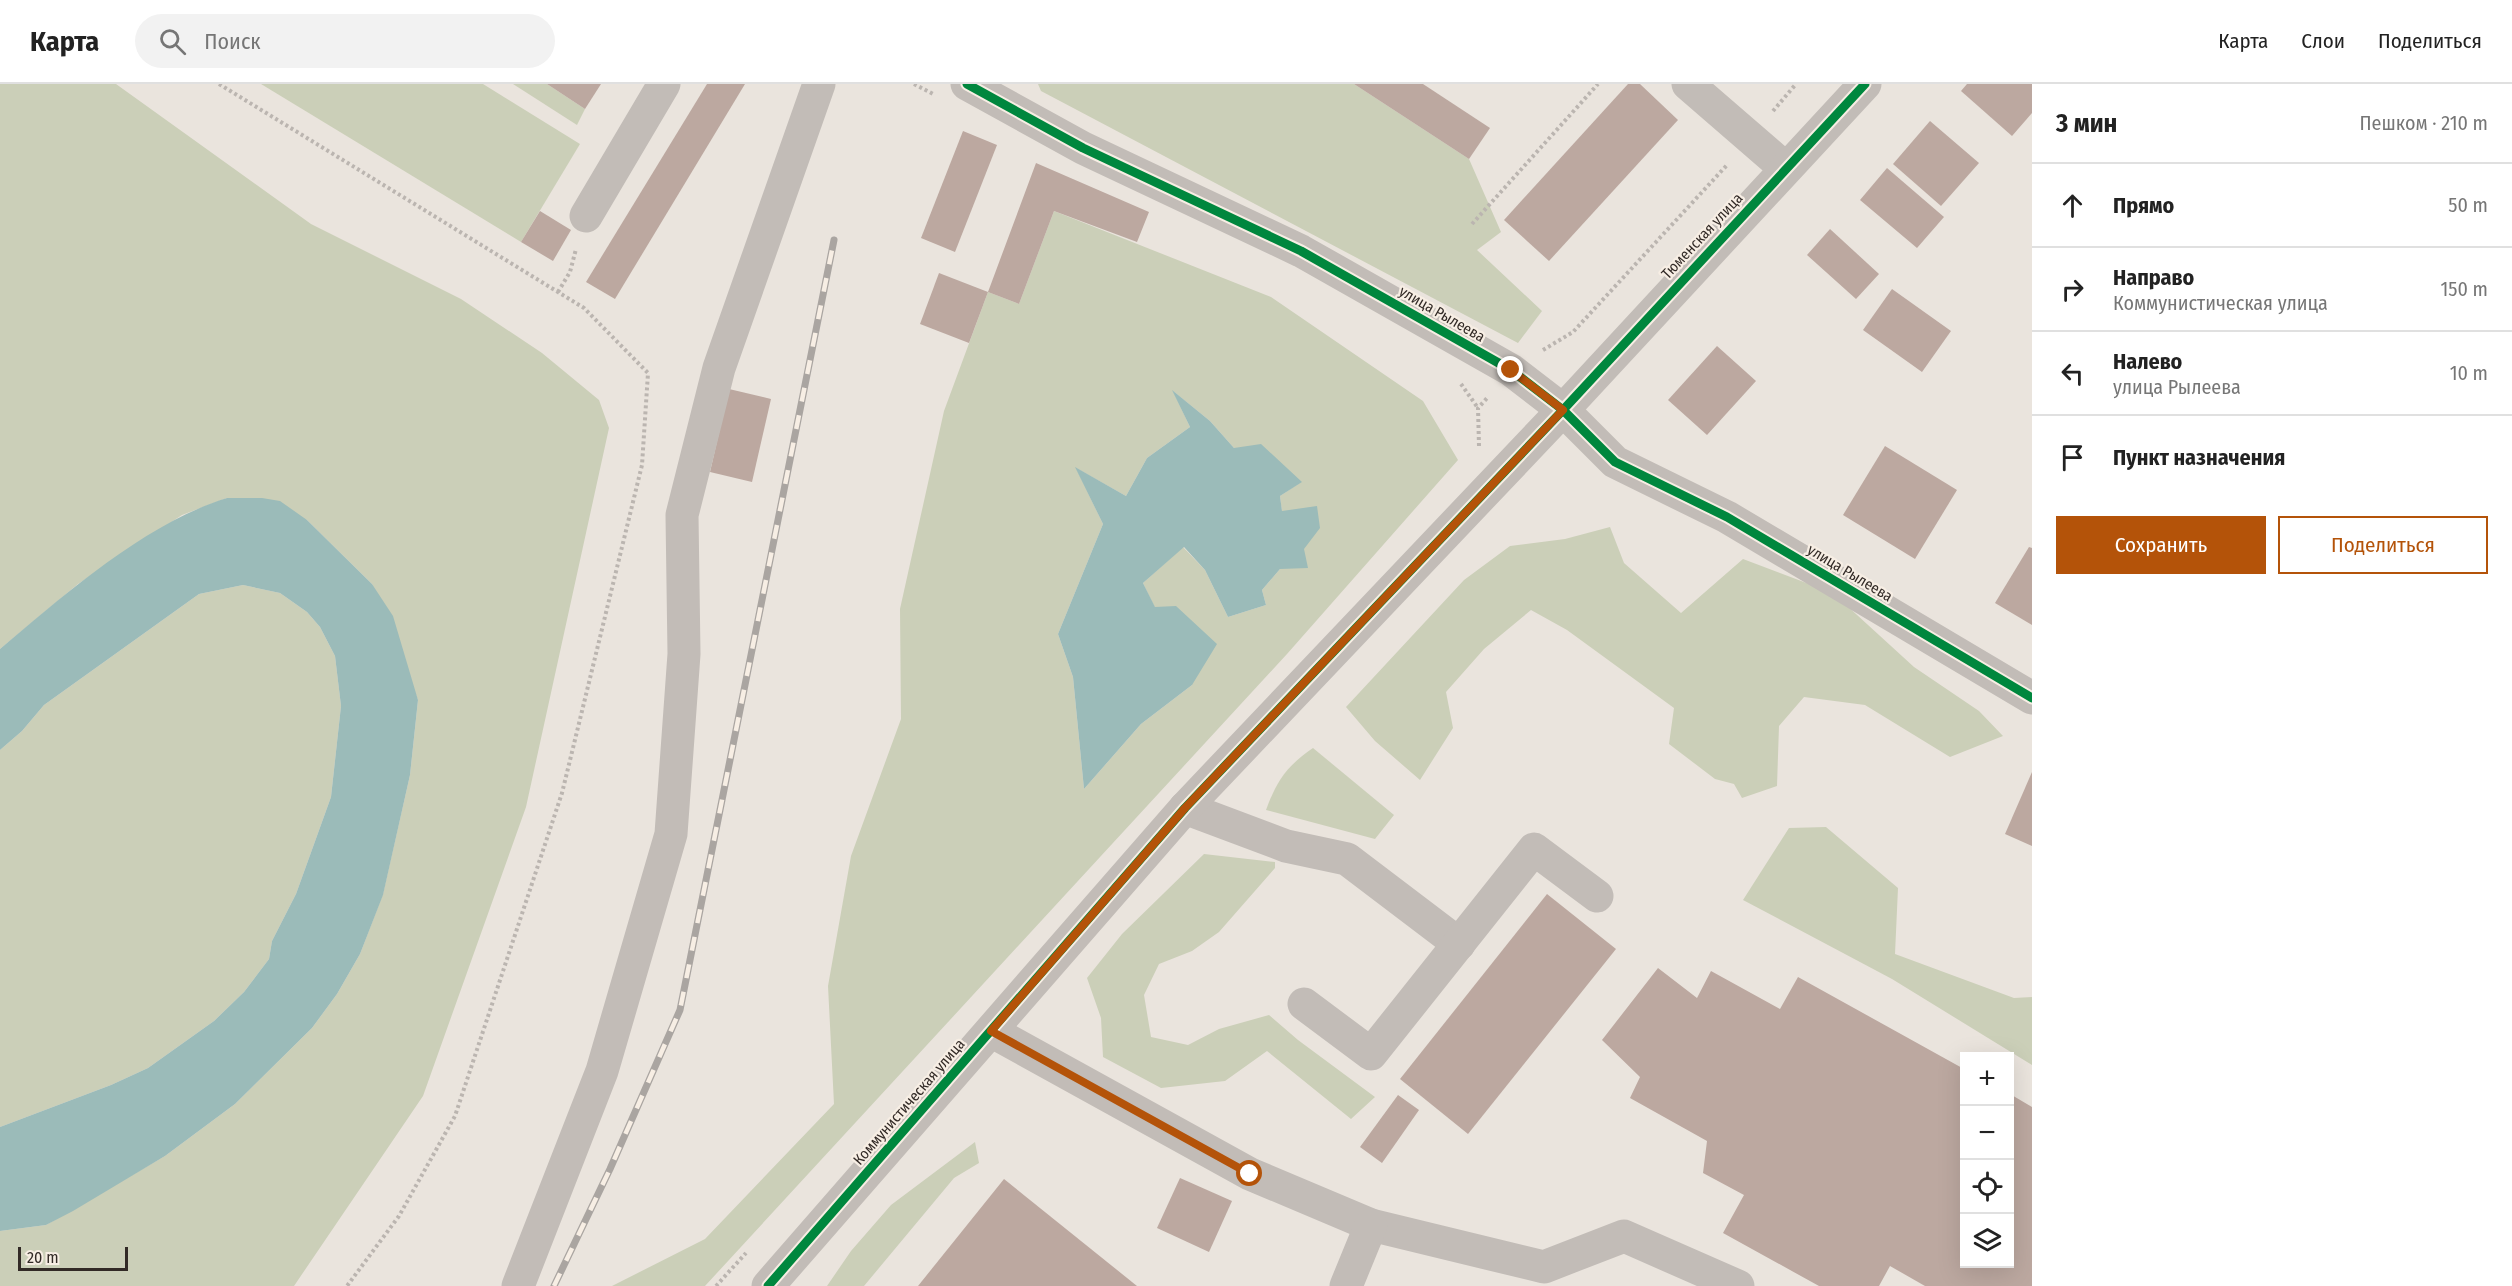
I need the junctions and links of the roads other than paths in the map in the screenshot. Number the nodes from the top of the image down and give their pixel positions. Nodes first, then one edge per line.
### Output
1 (664, 84) edge
2 (819, 84) edge
3 (967, 84) edge
4 (1688, 84) edge
5 (1865, 84) edge
6 (1785, 168) junction
7 (586, 216) road end
8 (1563, 410) junction
9 (2032, 698) edge
10 (1185, 808) junction
11 (1597, 896) dead end
12 (1459, 944) junction
13 (1304, 1004) dead end
14 (991, 1031) junction
15 (1371, 1225) junction
16 (518, 1286) edge
17 (768, 1286) edge
18 (1346, 1286) edge
19 (1738, 1286) edge

1 - 7 street
2 - 16 street
3 - 8 street, улица Рылеева
4 - 6 street
5 - 6 street, Тюменская улица
6 - 8 street, Тюменская улица
8 - 9 street, улица Рылеева
8 - 10 street, Коммунистическая улица
10 - 12 street
10 - 14 street, Коммунистическая улица
11 - 12 street
12 - 13 street
14 - 15 street
14 - 17 street, Коммунистическая улица
15 - 18 street
15 - 19 street

